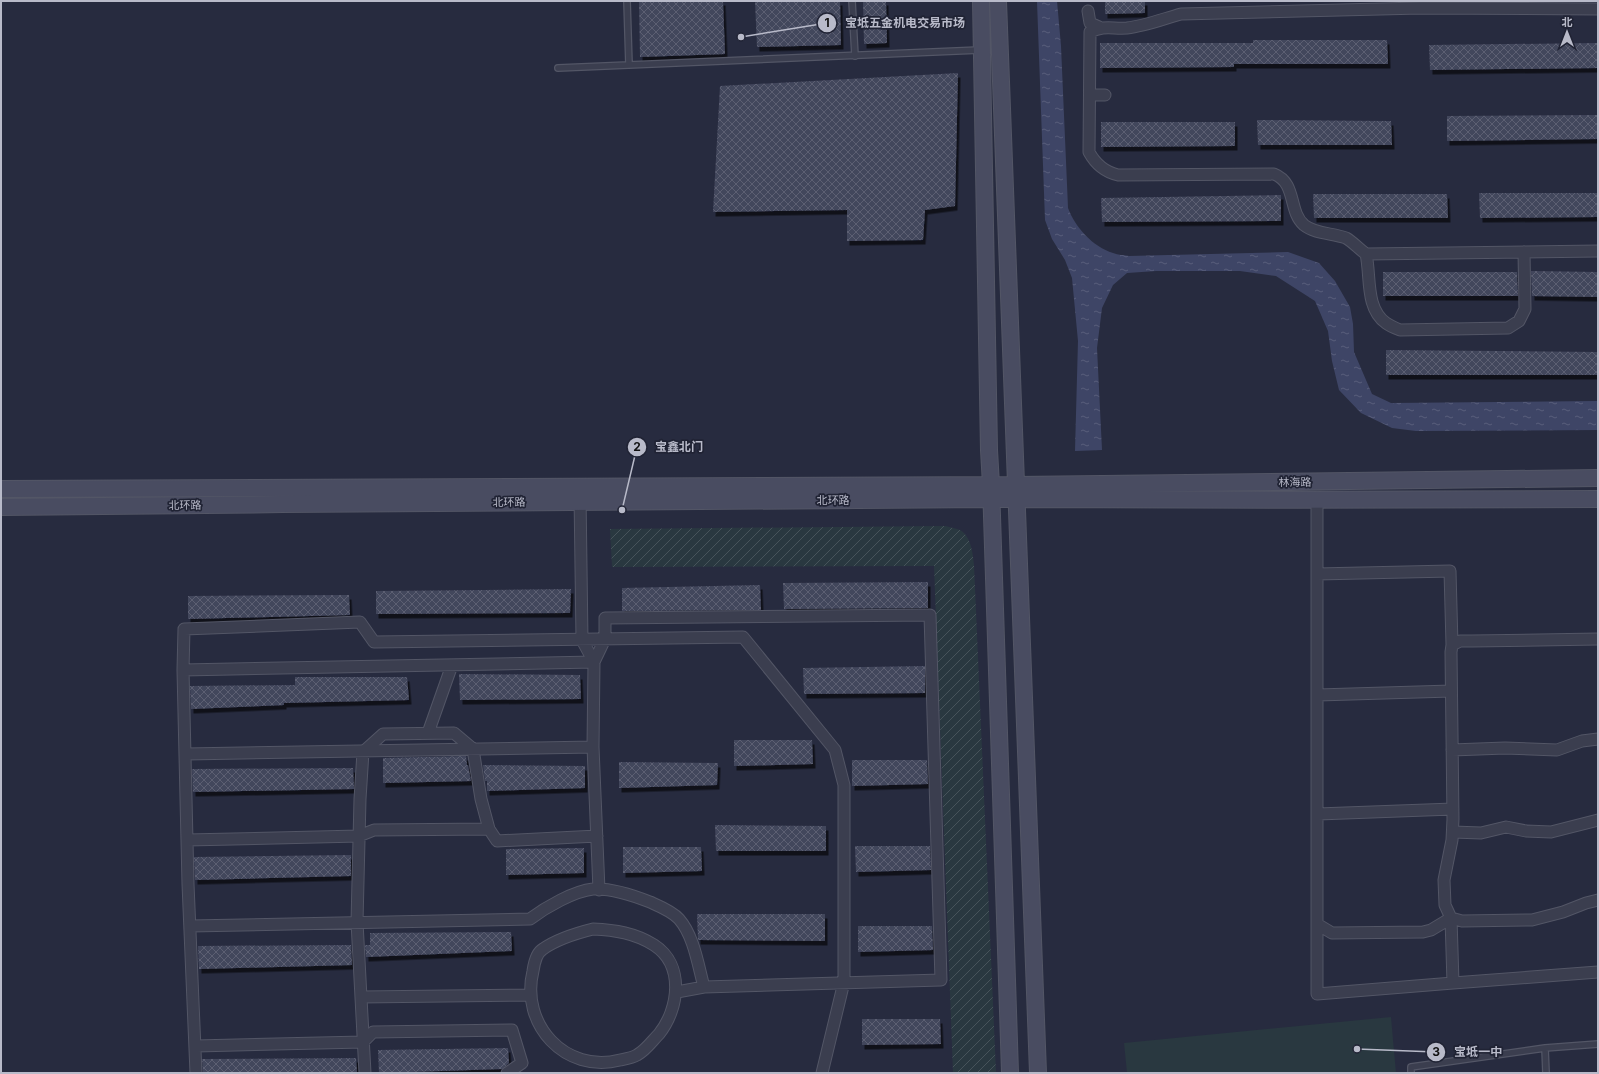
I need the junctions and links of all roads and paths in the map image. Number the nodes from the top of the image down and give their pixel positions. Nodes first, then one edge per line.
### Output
1 (627, 1) edge
2 (852, 1) edge
3 (981, 1) edge
4 (998, 1) edge
5 (1420, 5) edge
6 (1598, 9) edge
7 (1088, 11) dead end
8 (1099, 27) junction
9 (982, 50) junction
10 (855, 56) junction
11 (629, 65) junction
12 (558, 68) dead end
13 (1090, 95) junction
14 (1105, 95) dead end
15 (1598, 251) edge
16 (1524, 252) junction
17 (1366, 254) junction
18 (1598, 478) edge
19 (1, 489) edge
20 (991, 492) junction
21 (1017, 492) junction
22 (580, 494) junction
23 (1598, 499) edge
24 (1317, 501) junction
25 (1, 507) edge
26 (1317, 574) junction
27 (1598, 638) edge
28 (605, 639) junction
29 (582, 640) junction
30 (1452, 645) junction
31 (594, 662) junction
32 (452, 665) junction
33 (183, 670) junction
34 (1451, 691) junction
35 (1318, 695) junction
36 (428, 733) junction
37 (1598, 739) edge
38 (593, 747) junction
39 (473, 750) junction
40 (1452, 750) junction
41 (363, 752) junction
42 (186, 754) junction
43 (1453, 809) junction
44 (1318, 814) junction
45 (1598, 820) edge
46 (489, 829) junction
47 (1453, 832) junction
48 (359, 836) junction
49 (597, 836) junction
50 (187, 840) junction
51 (599, 890) junction
52 (1598, 900) edge
53 (1451, 918) junction
54 (357, 922) junction
55 (1317, 924) junction
56 (190, 926) junction
57 (1598, 972) edge
58 (844, 982) junction
59 (1453, 983) junction
60 (704, 987) junction
61 (677, 992) junction
62 (531, 995) junction
63 (361, 997) junction
64 (363, 1042) junction
65 (1598, 1044) edge
66 (196, 1046) junction
67 (1544, 1048) junction
68 (609, 1068) edge
69 (196, 1073) edge
70 (365, 1073) edge
71 (507, 1073) edge
72 (822, 1073) edge
73 (1010, 1073) edge
74 (1038, 1073) edge
75 (1411, 1073) edge
76 (1546, 1073) edge

1 - 11 lane
2 - 10 lane
3 - 9 main road
4 - 21 main road
5 - 6 street
5 - 8 street
7 - 8 street
8 - 13 street
9 - 10 lane
9 - 20 main road
10 - 11 lane
11 - 12 lane
13 - 14 street
13 - 17 street
15 - 16 street
16 - 17 street
16 - 17 street
18 - 21 main road, 林海路
19 - 22 main road, 北环路
20 - 21 main road, 林海路
20 - 22 main road, 北环路
20 - 73 main road
21 - 24 main road, 林海路
21 - 74 main road
22 - 25 main road, 北环路
22 - 29 street
23 - 24 main road, 林海路
24 - 26 street
26 - 30 street
26 - 35 street
27 - 30 street
28 - 29 street
28 - 31 street
28 - 58 street
28 - 58 street
29 - 31 street
29 - 33 street
30 - 34 street
31 - 32 street
31 - 38 street
32 - 33 street
32 - 36 street
33 - 42 street
34 - 35 street
34 - 40 street
35 - 44 street
36 - 39 street
36 - 41 street
37 - 40 street
38 - 39 street
38 - 49 street
39 - 41 street
39 - 46 street
40 - 43 street
41 - 42 street
41 - 48 street
42 - 50 street
43 - 44 street
43 - 47 street
44 - 55 street
45 - 47 street
46 - 48 street
46 - 49 street
47 - 53 street
48 - 50 street
48 - 54 street
49 - 51 street
50 - 56 street
51 - 54 street
51 - 60 street
52 - 53 street
53 - 55 street
53 - 59 street
54 - 56 street
54 - 63 street
55 - 59 street
56 - 66 street
57 - 59 street
58 - 60 street
58 - 72 street
60 - 61 street
61 - 62 street
61 - 68 street
62 - 63 street
62 - 68 street
63 - 64 street
64 - 66 street
64 - 70 street
64 - 71 street
65 - 67 lane
66 - 69 street
67 - 75 lane
67 - 76 lane

